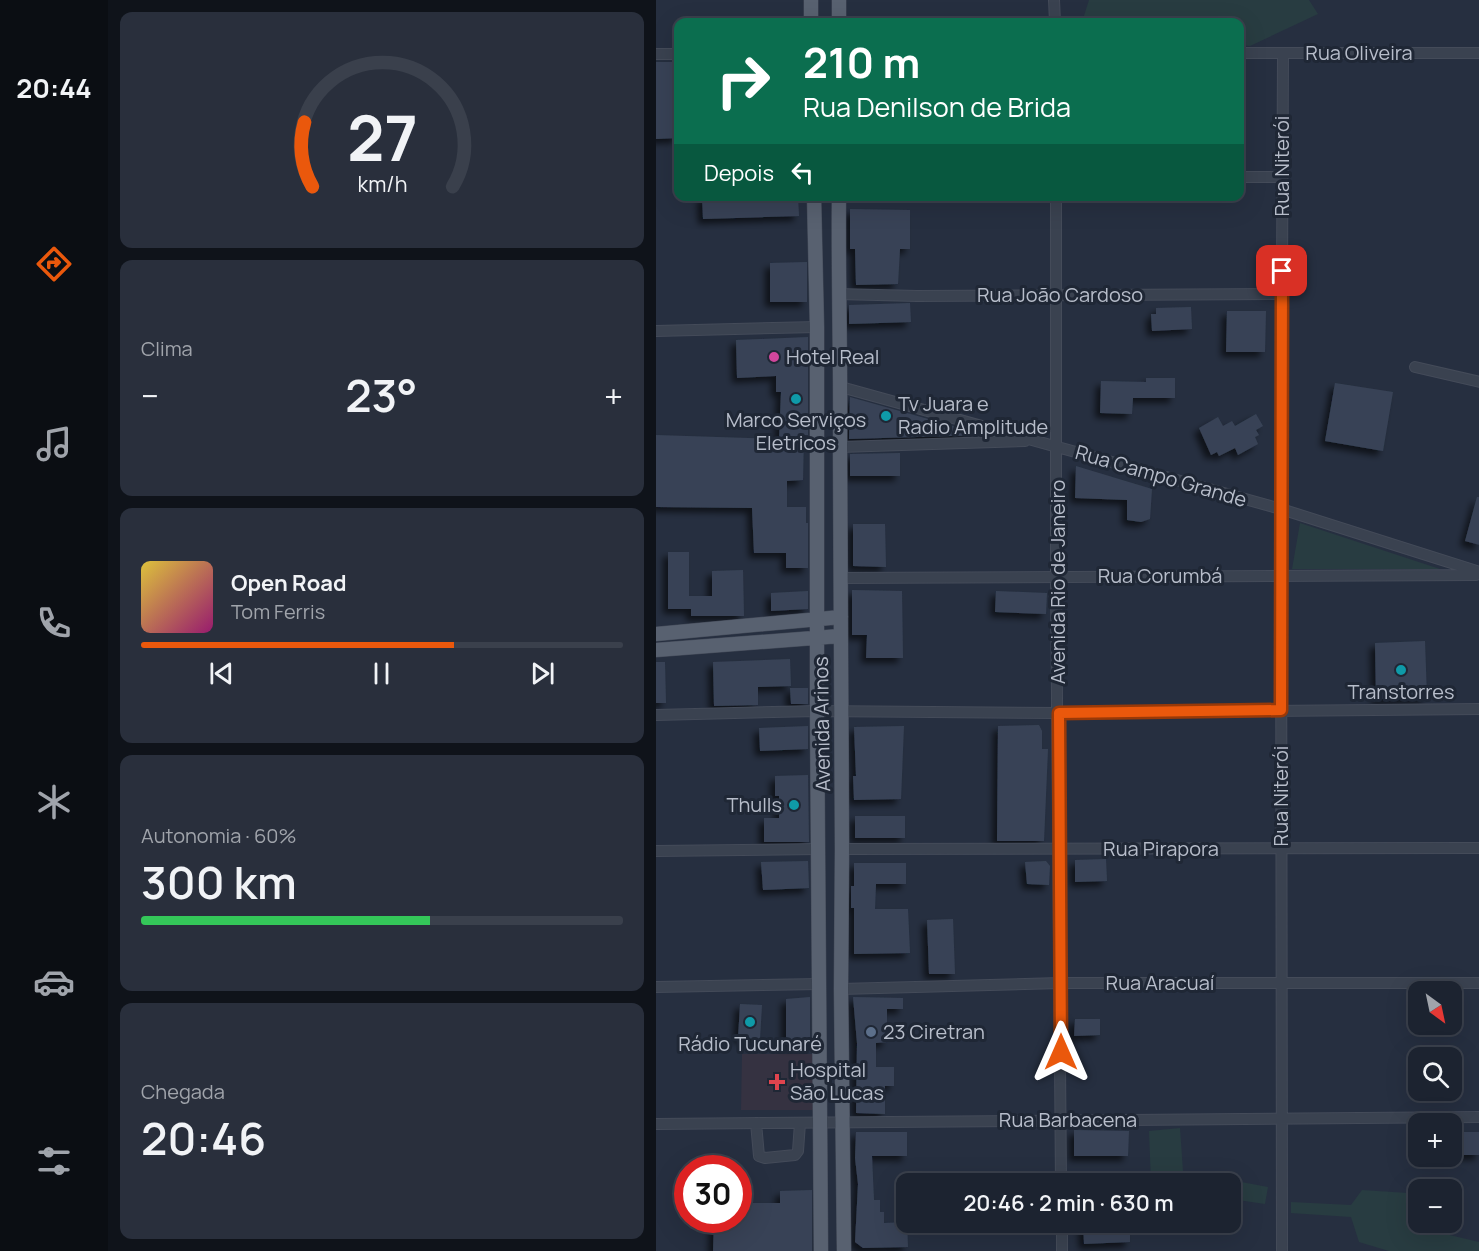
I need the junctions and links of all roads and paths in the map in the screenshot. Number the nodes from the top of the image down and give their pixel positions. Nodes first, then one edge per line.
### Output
1 (811, 0) edge
2 (839, 0) edge
3 (1054, 0) edge
4 (812, 18) edge
5 (839, 18) edge
6 (1055, 18) edge
7 (1244, 53) edge
8 (1283, 53) junction
9 (1480, 53) edge
10 (656, 54) edge
11 (674, 54) edge
12 (1244, 177) edge
13 (1282, 177) junction
14 (814, 201) edge
15 (839, 201) edge
16 (1056, 201) edge
17 (838, 294) junction
18 (1282, 294) junction
19 (1057, 295) junction
20 (817, 327) junction
21 (656, 331) edge
22 (1415, 367) dead end
23 (1480, 382) edge
24 (841, 387) junction
25 (1035, 441) junction
26 (839, 447) junction
27 (1057, 447) junction
28 (1281, 509) junction
29 (1480, 574) edge
30 (1056, 576) junction
31 (1281, 576) junction
32 (841, 578) junction
33 (840, 617) junction
34 (817, 619) junction
35 (726, 627) junction
36 (656, 634) edge
37 (840, 636) junction
38 (817, 638) junction
39 (727, 645) junction
40 (656, 650) edge
41 (1480, 709) edge
42 (1281, 710) junction
43 (817, 711) junction
44 (842, 711) junction
45 (1059, 713) junction
46 (656, 715) edge
47 (1282, 848) junction
48 (1480, 848) edge
49 (818, 849) junction
50 (842, 849) junction
51 (1060, 849) junction
52 (656, 851) edge
53 (1282, 983) junction
54 (1480, 983) edge
55 (819, 984) junction
56 (1060, 984) junction
57 (656, 987) edge
58 (841, 989) junction
59 (1480, 1117) edge
60 (1282, 1119) junction
61 (1061, 1120) junction
62 (844, 1122) junction
63 (756, 1123) junction
64 (800, 1123) junction
65 (820, 1123) junction
66 (656, 1124) edge
67 (1061, 1173) edge
68 (1062, 1233) edge
69 (821, 1251) edge
70 (844, 1251) edge
71 (1062, 1251) edge
72 (1282, 1251) edge

1 - 4 main road
2 - 5 main road
3 - 6 street
7 - 8 street, Rua Oliveira
8 - 9 street, Rua Oliveira
8 - 13 street, Rua Niterói
10 - 11 street
12 - 13 street
13 - 18 street, Rua Niterói
14 - 20 main road, Avenida Arinos
15 - 17 main road, Avenida Arinos
16 - 19 street, Avenida Rio de Janeiro
17 - 19 street, Rua João Cardoso
17 - 24 main road, Avenida Arinos
18 - 19 street, Rua João Cardoso
18 - 28 street, Rua Niterói
19 - 27 street, Avenida Rio de Janeiro
20 - 21 street
20 - 34 main road, Avenida Arinos
22 - 23 street
24 - 25 street, Rua Campo Grande
24 - 26 main road, Avenida Arinos
25 - 26 street
25 - 27 street, Rua Campo Grande
26 - 32 main road, Avenida Arinos
27 - 28 street, Rua Campo Grande
27 - 30 street, Avenida Rio de Janeiro
28 - 29 street, Rua Campo Grande
28 - 31 street, Rua Niterói
29 - 31 street, Rua Corumbá
30 - 31 street, Rua Corumbá
30 - 32 street, Rua Corumbá
30 - 45 street, Avenida Rio de Janeiro
31 - 42 street, Rua Niterói
32 - 33 main road, Avenida Arinos
33 - 34 main road
33 - 37 main road, Avenida Arinos
34 - 35 main road
34 - 38 main road, Avenida Arinos
35 - 36 main road
35 - 39 main road
37 - 38 main road
37 - 44 main road, Avenida Arinos
38 - 39 main road
38 - 43 main road, Avenida Arinos
39 - 40 main road
41 - 42 street
42 - 45 street
42 - 47 street, Rua Niterói
43 - 44 street
43 - 46 street
43 - 49 main road, Avenida Arinos
44 - 45 street
44 - 50 main road, Avenida Arinos
45 - 51 street, Avenida Rio de Janeiro
47 - 48 street, Rua Pirapora
47 - 51 street, Rua Pirapora
47 - 53 street, Rua Niterói
49 - 52 street
49 - 55 main road, Avenida Arinos
50 - 51 street, Rua Pirapora
50 - 58 main road, Avenida Arinos
51 - 56 street, Avenida Rio de Janeiro
53 - 54 street, Rua Aracuaí
53 - 56 street, Rua Aracuaí
53 - 60 street, Rua Niterói
55 - 57 street
55 - 65 main road, Avenida Arinos
56 - 58 street, Rua Aracuaí
56 - 61 street, Avenida Rio de Janeiro
58 - 62 main road, Avenida Arinos
59 - 60 street, Rua Barbacena
60 - 61 street, Rua Barbacena
60 - 72 street, Rua Niterói
61 - 62 street, Rua Barbacena
61 - 67 street, Avenida Rio de Janeiro
62 - 65 street, Rua Barbacena
62 - 70 main road, Avenida Arinos
63 - 64 street, Rua Barbacena
63 - 64 street
63 - 66 street, Rua Barbacena
64 - 65 street, Rua Barbacena
65 - 69 main road, Avenida Arinos
68 - 71 street

